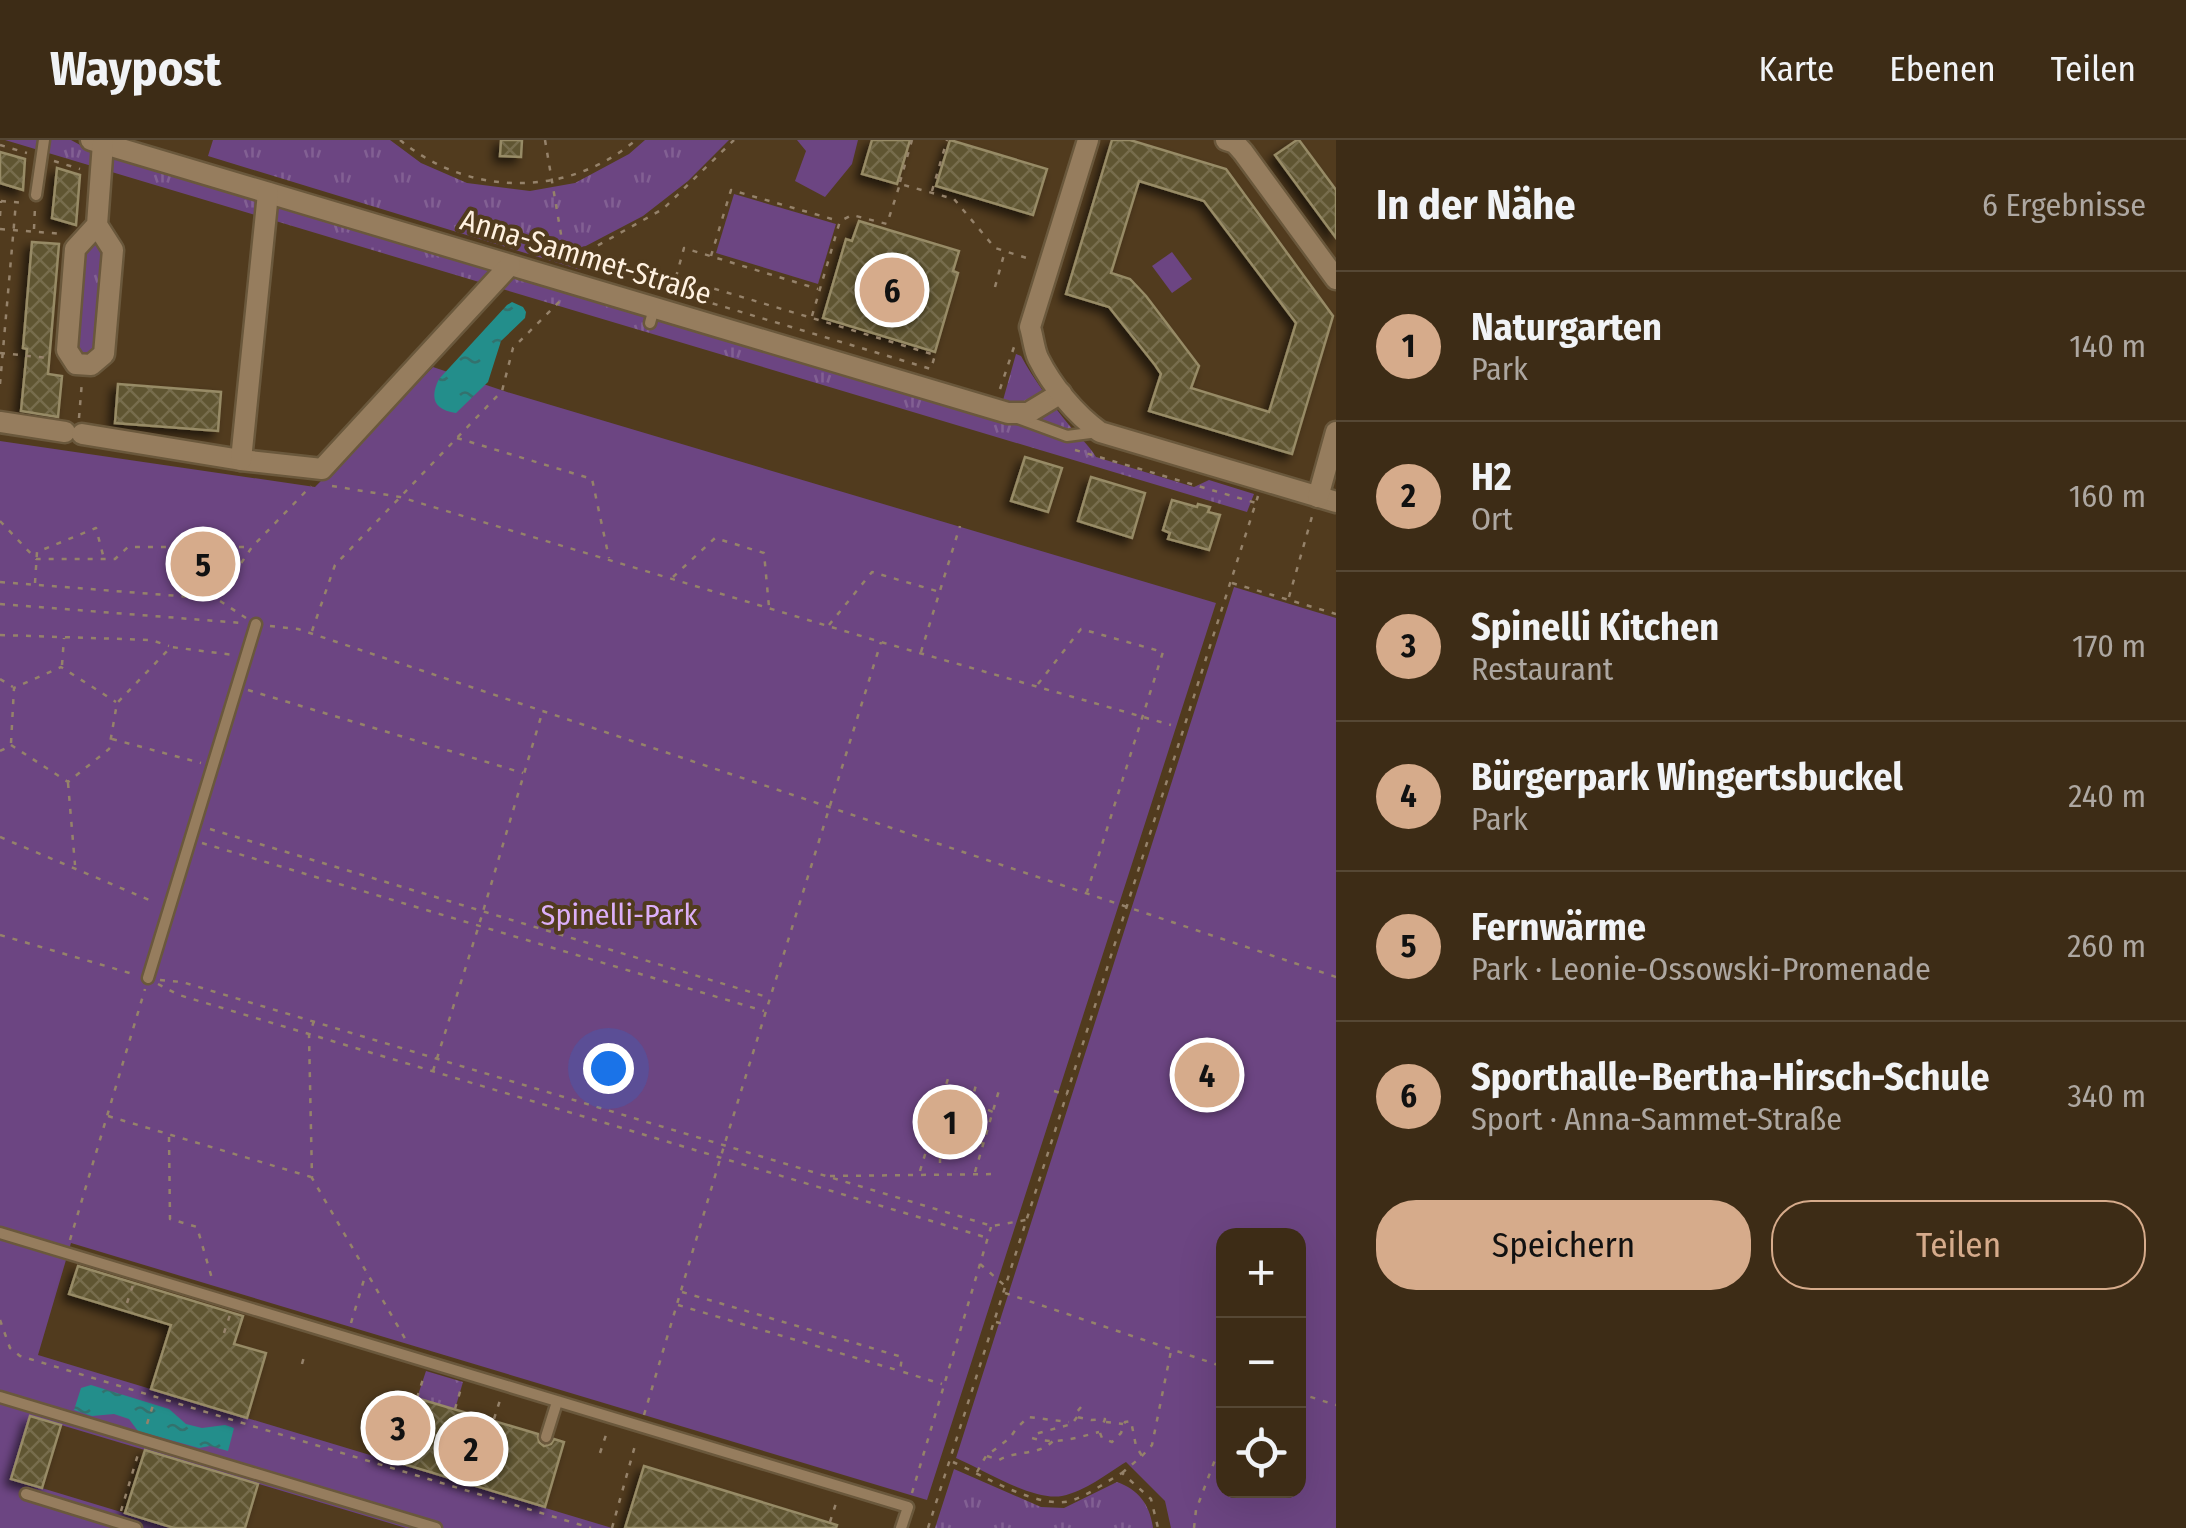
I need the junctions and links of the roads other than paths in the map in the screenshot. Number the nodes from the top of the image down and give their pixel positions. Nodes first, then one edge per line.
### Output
1 (44, 140) edge
2 (1088, 140) edge
3 (97, 142) edge
4 (1242, 144) edge
5 (268, 193) junction
6 (36, 195) dead end
7 (96, 225) junction
8 (512, 271) junction
9 (1336, 279) edge
10 (1061, 392) junction
11 (1001, 411) junction
12 (0, 422) edge
13 (1100, 432) junction
14 (1336, 432) edge
15 (241, 460) junction
16 (1327, 500) edge
17 (256, 624) road end
18 (148, 978) road end
19 (0, 1233) edge
20 (0, 1397) edge
21 (557, 1402) junction
22 (546, 1436) dead end
23 (26, 1494) dead end
24 (85, 1512) junction
25 (87, 1528) edge
26 (136, 1528) edge
27 (436, 1528) edge
28 (902, 1528) edge

1 - 6 lane
2 - 10 street
3 - 5 street, Anna-Sammet-Straße
3 - 7 street
4 - 9 street
5 - 8 street, Anna-Sammet-Straße
5 - 15 street
7 - 7 street
8 - 11 street, Anna-Sammet-Straße
8 - 15 street
10 - 11 street
10 - 13 street
11 - 13 lane
12 - 15 street
13 - 16 street
14 - 16 street
17 - 18 lane
19 - 21 lane
20 - 27 lane
21 - 22 lane
21 - 28 lane
23 - 24 lane
24 - 25 lane
24 - 26 lane

